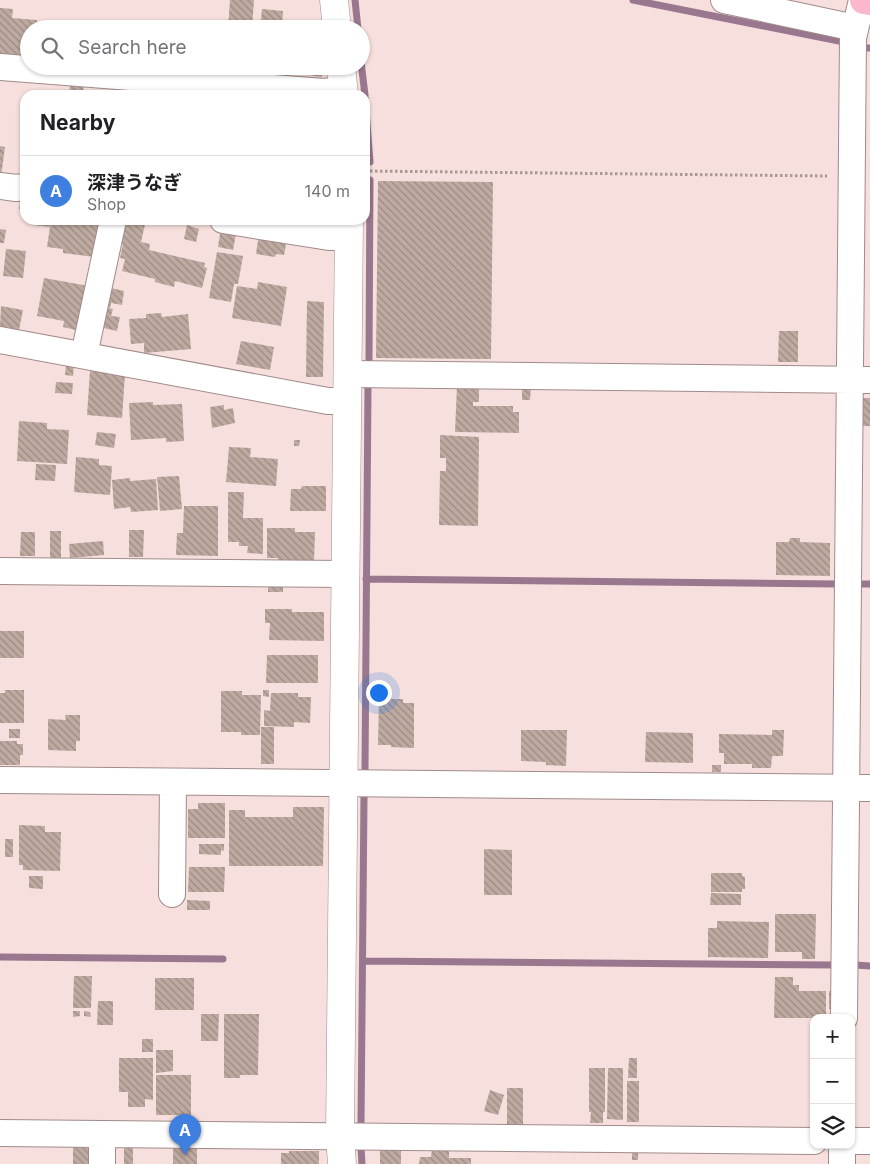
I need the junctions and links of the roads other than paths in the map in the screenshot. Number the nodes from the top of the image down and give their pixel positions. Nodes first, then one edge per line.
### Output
1 (334, 0) edge
2 (724, 0) edge
3 (863, 0) edge
4 (870, 1) edge
5 (336, 20) edge
6 (855, 28) junction
7 (0, 67) edge
8 (20, 72) edge
9 (30, 75) edge
10 (59, 83) edge
11 (343, 84) edge
12 (138, 86) edge
13 (262, 90) edge
14 (329, 90) edge
15 (0, 186) edge
16 (20, 188) edge
17 (111, 225) edge
18 (254, 225) edge
19 (349, 229) edge
20 (0, 340) edge
21 (84, 355) junction
22 (348, 374) junction
23 (860, 380) edge
24 (347, 401) junction
25 (0, 571) edge
26 (346, 574) junction
27 (0, 780) edge
28 (173, 782) junction
29 (344, 783) junction
30 (858, 788) edge
31 (172, 894) dead end
32 (844, 1014) edge
33 (0, 1133) edge
34 (102, 1134) junction
35 (340, 1136) junction
36 (810, 1140) edge
37 (855, 1141) edge
38 (870, 1141) edge
39 (842, 1149) edge
40 (102, 1164) edge
41 (342, 1164) edge
42 (842, 1164) edge

1 - 5 street
2 - 6 street
3 - 4 highway
3 - 6 street
6 - 23 street
7 - 8 street
9 - 10 street
10 - 12 street
11 - 14 street
12 - 13 street
15 - 16 street
17 - 21 street
18 - 19 street
19 - 22 street
20 - 21 street
21 - 24 street
22 - 23 street
22 - 24 street
23 - 30 street
24 - 26 street
25 - 26 street
26 - 29 street
27 - 28 street
28 - 29 street
28 - 31 street
29 - 30 street
29 - 35 street
30 - 32 street
33 - 34 street
34 - 35 street
34 - 40 street
35 - 36 street
35 - 41 street
37 - 38 street
39 - 42 street

